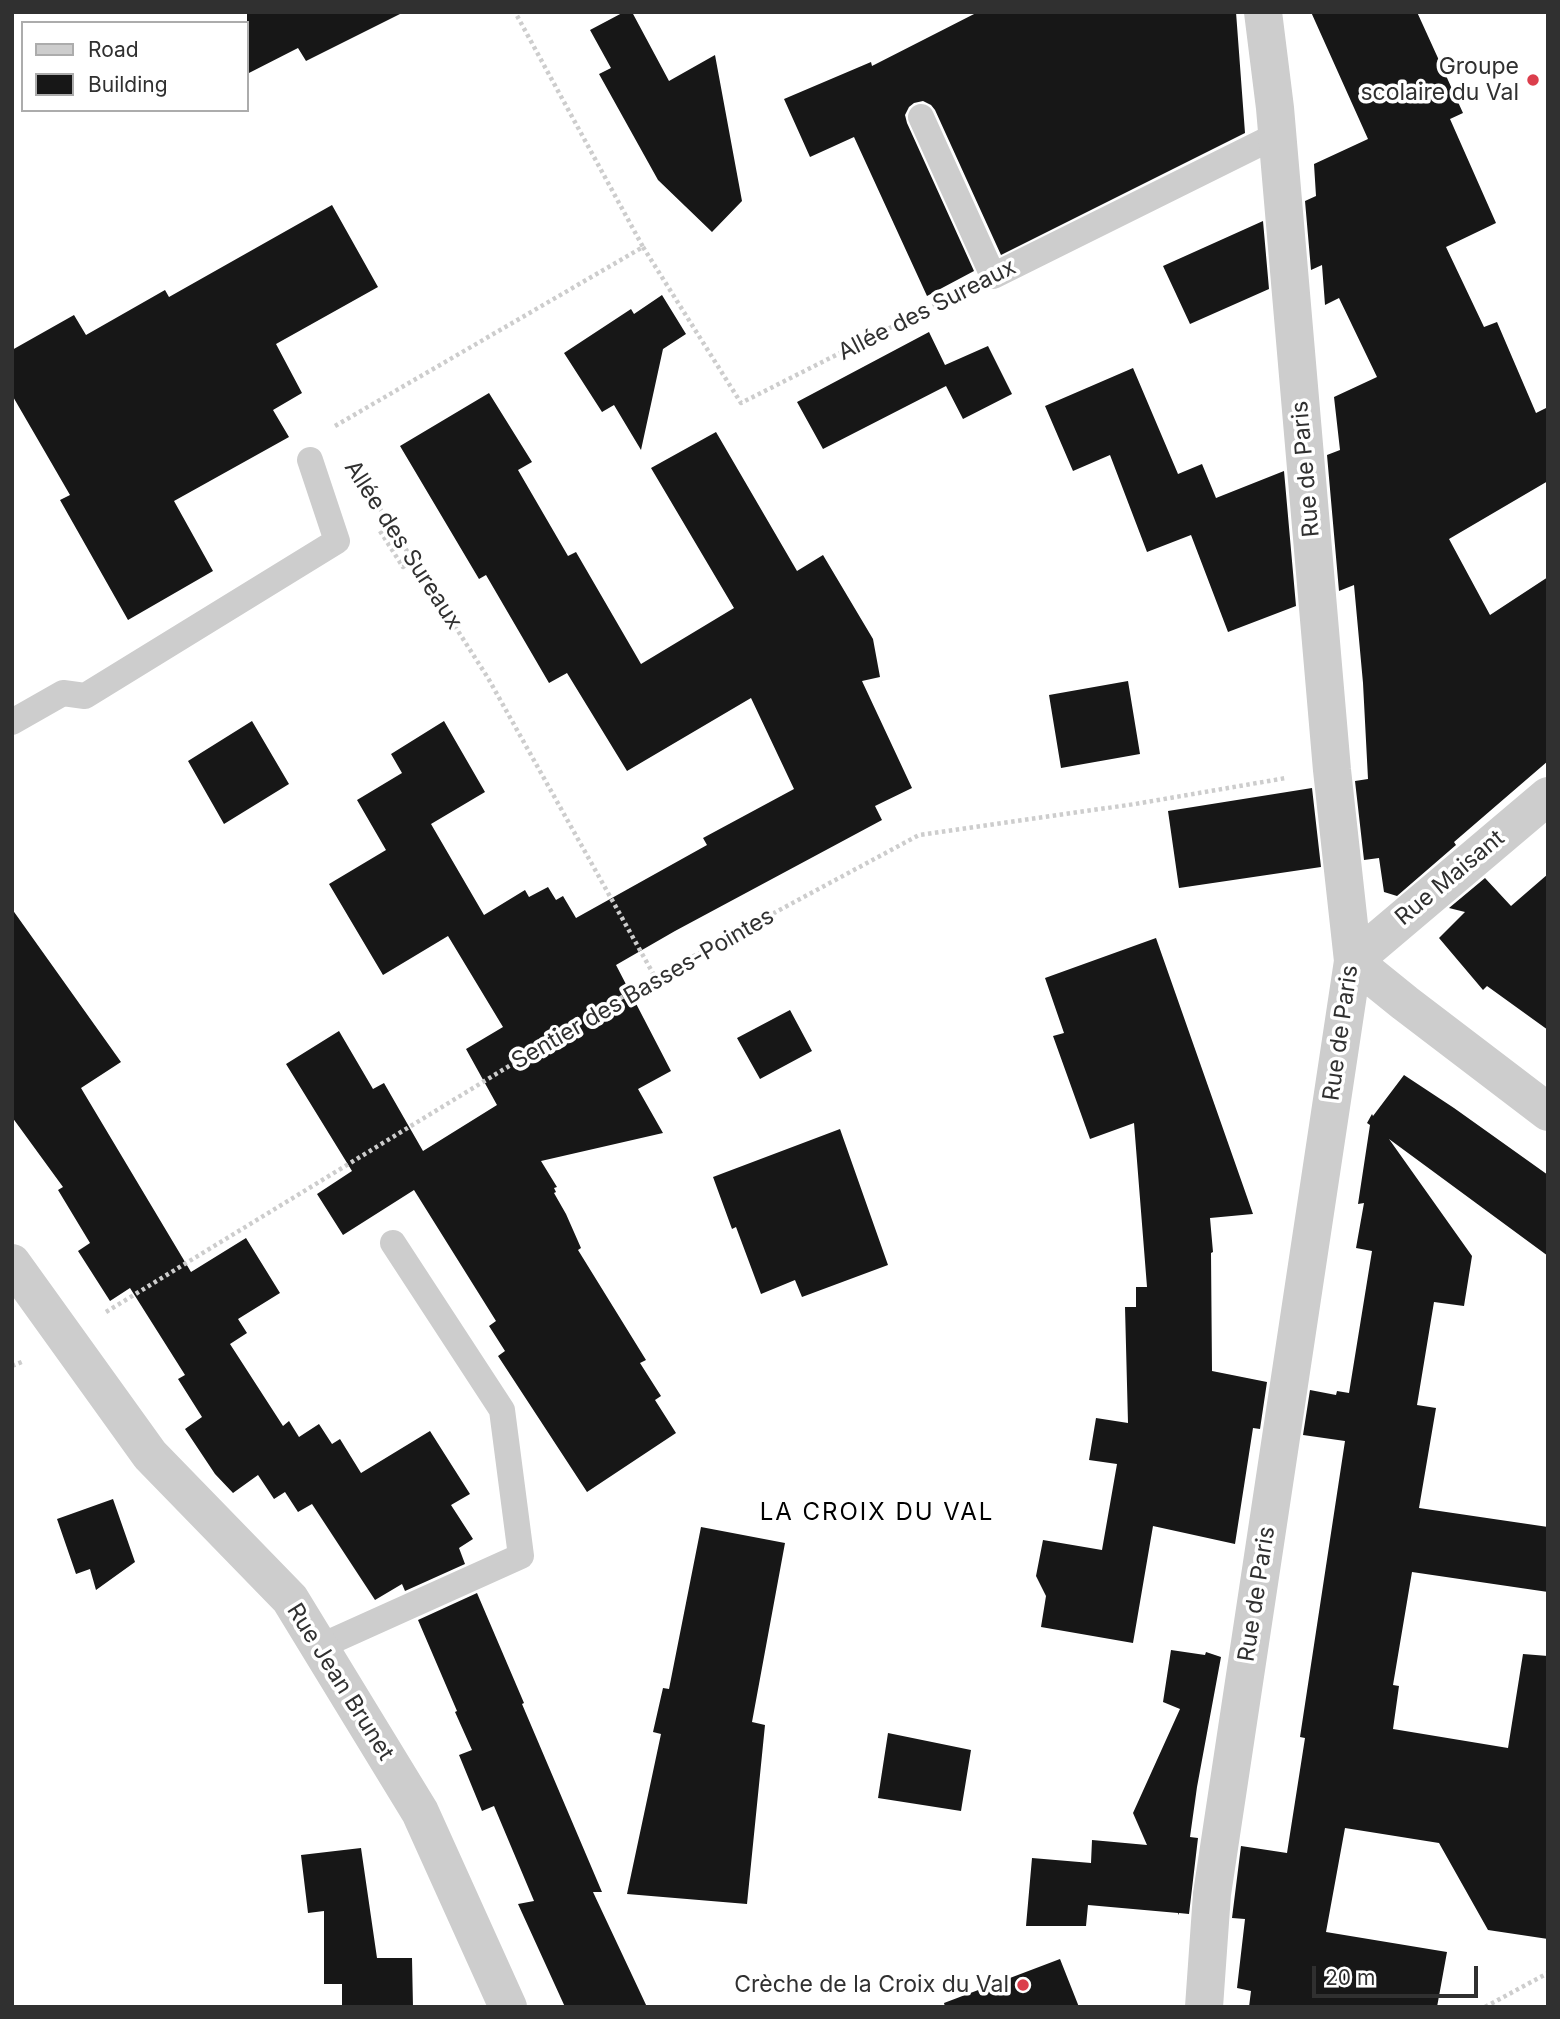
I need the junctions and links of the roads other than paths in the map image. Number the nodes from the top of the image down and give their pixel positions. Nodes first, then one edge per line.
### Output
1 (1263, 12) edge
2 (921, 117) dead end
3 (1277, 135) junction
4 (310, 460) dead end
5 (12, 722) edge
6 (1548, 796) edge
7 (1353, 961) junction
8 (1548, 1112) edge
9 (393, 1243) dead end
10 (12, 1263) edge
11 (319, 1647) junction
12 (508, 2007) edge
13 (1204, 2007) edge

1 - 3 street, Rue de Paris
2 - 3 lane, Allée des Sureaux
3 - 7 street, Rue de Paris
4 - 5 lane
6 - 7 street, Rue Maisant
7 - 8 street
7 - 13 street, Rue de Paris
9 - 11 lane
10 - 11 street, Rue Jean Brunet
11 - 12 street, Rue Jean Brunet

